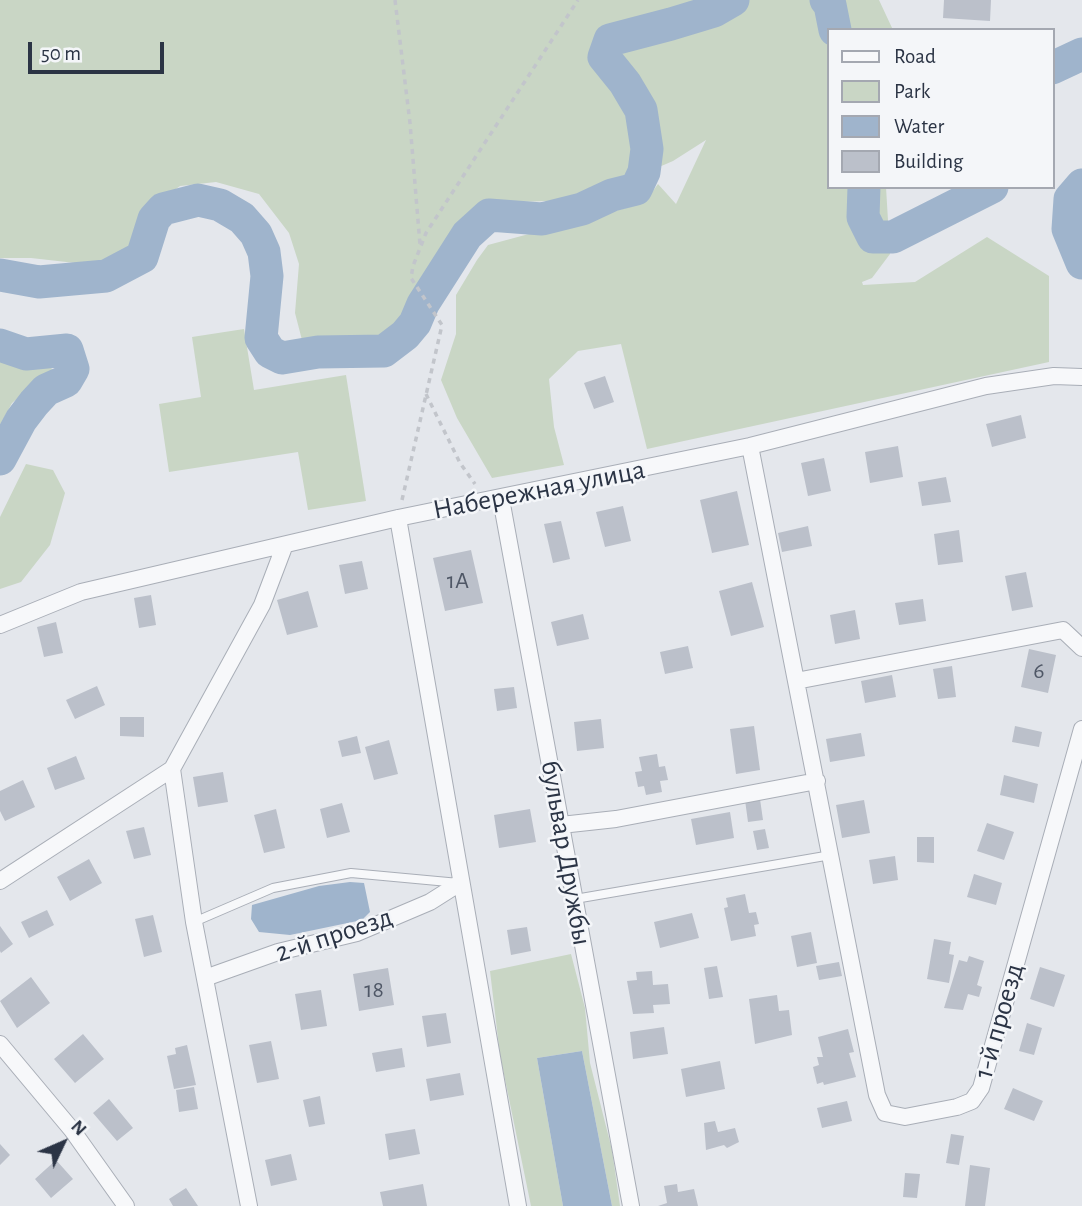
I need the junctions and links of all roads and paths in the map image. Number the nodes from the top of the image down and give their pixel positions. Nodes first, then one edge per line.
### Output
1 (395, 0) edge
2 (578, 0) edge
3 (420, 247) junction
4 (1082, 377) edge
5 (426, 394) junction
6 (750, 446) junction
7 (494, 500) junction
8 (398, 519) junction
9 (284, 547) junction
10 (0, 625) edge
11 (1082, 648) edge
12 (796, 681) junction
13 (1082, 729) edge
14 (172, 769) junction
15 (817, 782) junction
16 (561, 825) junction
17 (831, 855) junction
18 (0, 881) edge
19 (460, 883) junction
20 (575, 898) junction
21 (194, 922) junction
22 (205, 978) junction
23 (0, 1044) edge
24 (126, 1206) edge
25 (249, 1206) edge
26 (518, 1206) edge
27 (632, 1206) edge

1 - 3 path
2 - 3 path
3 - 5 path
4 - 6 street, Набережная улица
5 - 7 path
5 - 8 path
6 - 7 street, Набережная улица
6 - 12 street, 1-й проезд
7 - 8 street, Набережная улица
7 - 16 street, бульвар Дружбы
8 - 9 street, Набережная улица
8 - 19 street
9 - 10 street, Набережная улица
9 - 14 street
11 - 12 street
12 - 15 street, 1-й проезд
13 - 17 street, 1-й проезд
14 - 18 street
14 - 21 street
15 - 16 street
15 - 17 street, 1-й проезд
16 - 20 street, бульвар Дружбы
17 - 20 lane
19 - 21 lane
19 - 22 street, 2-й проезд
19 - 26 street
20 - 27 street, бульвар Дружбы
21 - 22 street
22 - 25 street
23 - 24 street

